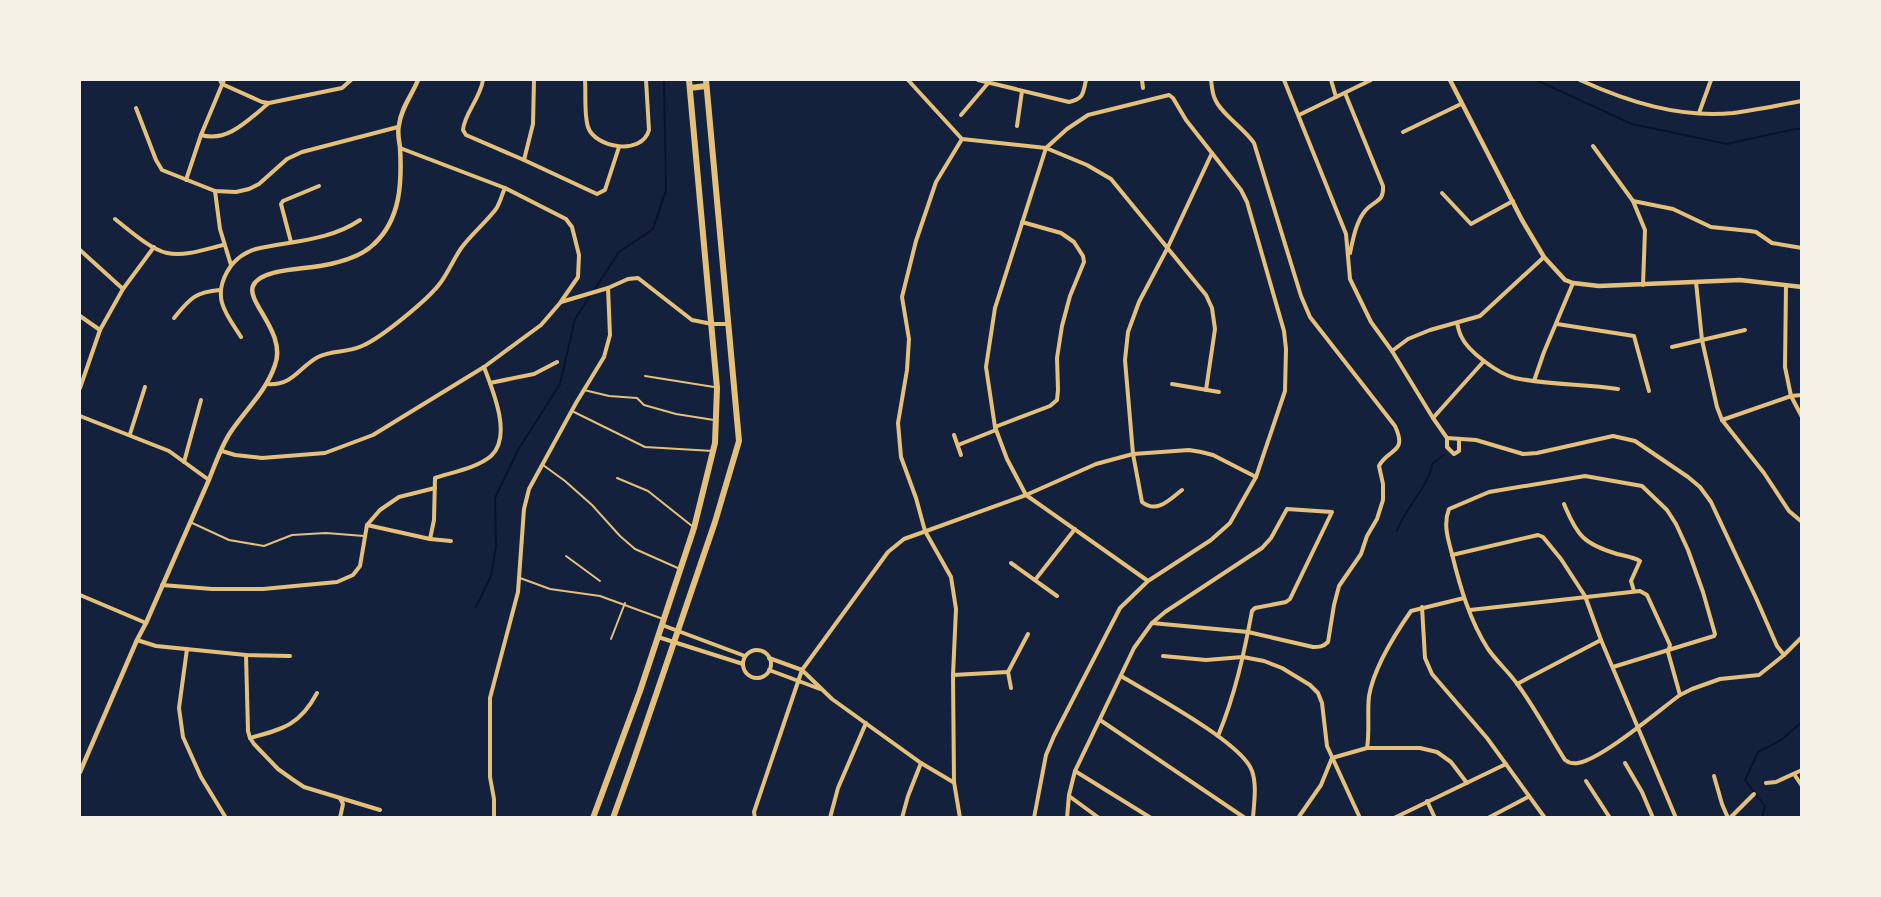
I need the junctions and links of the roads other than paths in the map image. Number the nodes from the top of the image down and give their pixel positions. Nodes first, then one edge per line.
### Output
1 (351, 80) edge
2 (418, 80) edge
3 (483, 80) edge
4 (534, 80) edge
5 (585, 80) edge
6 (646, 80) edge
7 (689, 80) edge
8 (908, 80) edge
9 (978, 80) edge
10 (1086, 80) edge
11 (1142, 80) edge
12 (1210, 80) edge
13 (1284, 80) edge
14 (1331, 80) edge
15 (1371, 80) edge
16 (1450, 80) edge
17 (1580, 80) edge
18 (1711, 80) edge
19 (222, 81) edge
20 (989, 82) junction
21 (706, 83) edge
22 (690, 88) junction
23 (1143, 88) dead end
24 (1023, 91) junction
25 (1345, 93) junction
26 (1336, 97) junction
27 (1802, 101) edge
28 (269, 102) junction
29 (1461, 104) junction
30 (136, 108) dead end
31 (1700, 113) junction
32 (961, 115) dead end
33 (1299, 115) junction
34 (1017, 126) dead end
35 (398, 127) junction
36 (1403, 132) dead end
37 (201, 135) junction
38 (962, 139) junction
39 (1593, 146) dead end
40 (619, 147) junction
41 (400, 148) junction
42 (1046, 148) junction
43 (1212, 153) junction
44 (524, 160) junction
45 (186, 180) junction
46 (319, 186) dead end
47 (505, 188) junction
48 (215, 191) junction
49 (1442, 193) dead end
50 (1513, 201) junction
51 (1633, 201) junction
52 (115, 219) dead end
53 (360, 220) dead end
54 (1022, 222) junction
55 (291, 243) junction
56 (223, 245) junction
57 (154, 247) junction
58 (1802, 248) edge
59 (1167, 249) junction
60 (80, 250) edge
61 (1349, 257) junction
62 (1544, 257) junction
63 (231, 265) junction
64 (1696, 282) junction
65 (1573, 283) junction
66 (1786, 285) junction
67 (1643, 286) junction
68 (1802, 287) edge
69 (608, 288) junction
70 (123, 289) junction
71 (220, 290) junction
72 (560, 303) junction
73 (80, 316) edge
74 (174, 318) dead end
75 (1458, 322) junction
76 (712, 324) junction
77 (729, 324) junction
78 (1557, 324) junction
79 (99, 330) junction
80 (1745, 330) dead end
81 (241, 337) dead end
82 (1702, 340) junction
83 (1672, 347) dead end
84 (1392, 351) junction
85 (1484, 361) junction
86 (557, 362) dead end
87 (80, 366) edge
88 (484, 367) junction
89 (86, 370) junction
90 (645, 376) dead end
91 (1534, 381) junction
92 (490, 383) junction
93 (267, 384) junction
94 (1172, 384) dead end
95 (145, 387) dead end
96 (80, 388) edge
97 (717, 388) junction
98 (1618, 389) dead end
99 (583, 390) junction
100 (1206, 390) junction
101 (1649, 391) dead end
102 (1219, 392) dead end
103 (1802, 394) edge
104 (1791, 396) junction
105 (201, 400) dead end
106 (572, 411) junction
107 (80, 416) edge
108 (1802, 417) edge
109 (1433, 418) junction
110 (1722, 420) junction
111 (717, 421) junction
112 (996, 428) junction
113 (130, 434) junction
114 (954, 435) dead end
115 (1448, 438) junction
116 (1460, 439) junction
117 (958, 445) junction
118 (222, 451) junction
119 (713, 451) junction
120 (1133, 454) junction
121 (961, 455) dead end
122 (184, 462) junction
123 (543, 465) junction
124 (1256, 477) junction
125 (617, 478) dead end
126 (209, 480) junction
127 (435, 488) junction
128 (1182, 490) dead end
129 (1026, 495) junction
130 (1564, 504) dead end
131 (190, 522) junction
132 (1802, 522) edge
133 (367, 525) junction
134 (694, 528) junction
135 (1075, 529) junction
136 (925, 531) junction
137 (364, 536) junction
138 (430, 539) junction
139 (451, 541) dead end
140 (1452, 555) junction
141 (566, 556) dead end
142 (1011, 563) dead end
143 (680, 569) junction
144 (520, 578) junction
145 (1035, 580) junction
146 (600, 581) dead end
147 (1148, 581) junction
148 (162, 585) junction
149 (1634, 591) junction
150 (80, 595) edge
151 (1057, 596) dead end
152 (1585, 596) junction
153 (1464, 598) junction
154 (625, 603) junction
155 (1422, 608) junction
156 (1470, 610) junction
157 (662, 622) junction
158 (146, 623) junction
159 (1152, 623) junction
160 (678, 631) junction
161 (1248, 632) junction
162 (1028, 634) dead end
163 (658, 637) junction
164 (1802, 637) edge
165 (611, 639) dead end
166 (1601, 639) junction
167 (136, 640) junction
168 (674, 643) junction
169 (187, 649) junction
170 (1668, 652) junction
171 (246, 655) junction
172 (1784, 655) junction
173 (745, 656) junction
174 (1164, 656) dead end
175 (290, 657) dead end
176 (1243, 657) junction
177 (769, 658) junction
178 (743, 664) junction
179 (1613, 667) junction
180 (769, 670) junction
181 (802, 670) junction
182 (1008, 672) junction
183 (953, 675) junction
184 (1121, 676) junction
185 (799, 681) junction
186 (1517, 684) junction
187 (1011, 688) dead end
188 (820, 689) junction
189 (317, 693) dead end
190 (1680, 695) junction
191 (1100, 720) junction
192 (866, 723) junction
193 (1638, 726) junction
194 (1218, 736) junction
195 (249, 738) junction
196 (1367, 748) junction
197 (1332, 758) junction
198 (921, 763) junction
199 (1625, 763) dead end
200 (1506, 764) junction
201 (1075, 771) junction
202 (1802, 771) edge
203 (80, 772) edge
204 (1794, 774) junction
205 (1714, 776) dead end
206 (1586, 781) dead end
207 (954, 782) junction
208 (1467, 783) junction
209 (1766, 783) dead end
210 (1802, 786) edge
211 (1754, 794) dead end
212 (1069, 795) junction
213 (1528, 797) junction
214 (340, 798) junction
215 (1427, 801) junction
216 (380, 810) dead end
217 (1497, 816) edge
218 (226, 818) edge
219 (340, 818) edge
220 (494, 818) edge
221 (593, 818) edge
222 (613, 818) edge
223 (755, 818) edge
224 (830, 818) edge
225 (902, 818) edge
226 (960, 818) edge
227 (1034, 818) edge
228 (1067, 818) edge
229 (1099, 818) edge
230 (1151, 818) edge
231 (1245, 818) edge
232 (1253, 818) edge
233 (1298, 818) edge
234 (1360, 818) edge
235 (1394, 818) edge
236 (1435, 818) edge
237 (1488, 818) edge
238 (1545, 818) edge
239 (1610, 818) edge
240 (1653, 818) edge
241 (1676, 818) edge
242 (1729, 818) edge

1 - 28 street
2 - 35 street
3 - 44 street
4 - 44 street
5 - 40 street
6 - 40 street
7 - 22 main road
8 - 38 street
9 - 20 street
10 - 24 street
11 - 23 street
12 - 161 street
13 - 33 street
14 - 26 street
15 - 25 street
16 - 29 street
17 - 31 street
18 - 31 street
19 - 28 street
19 - 37 street
20 - 24 street
20 - 32 street
21 - 22 main road
21 - 77 main road
22 - 76 main road
24 - 34 street
25 - 26 street
25 - 61 street
26 - 33 street
27 - 31 street
28 - 37 street
29 - 36 street
29 - 50 street
30 - 45 street
33 - 61 street
35 - 41 street
35 - 48 street
37 - 45 street
38 - 42 street
38 - 136 street
39 - 51 street
40 - 44 street
41 - 47 street
41 - 93 street
42 - 43 street
42 - 54 street
42 - 59 street
43 - 59 street
43 - 124 street
45 - 48 street
46 - 55 street
47 - 72 street
47 - 93 street
48 - 56 street
49 - 50 street
50 - 62 street
51 - 58 street
51 - 67 street
52 - 57 street
53 - 55 street
54 - 112 street
54 - 112 street
55 - 63 street
56 - 57 street
56 - 63 street
57 - 70 street
59 - 100 street
59 - 120 street
60 - 70 street
61 - 84 street
62 - 65 street
62 - 75 street
63 - 71 street
64 - 66 street
64 - 67 street
64 - 82 street
65 - 67 street
65 - 78 street
66 - 68 street
66 - 104 street
69 - 72 street
69 - 76 street
69 - 99 street
70 - 79 street
71 - 74 street
71 - 81 street
72 - 88 street
73 - 79 street
75 - 84 street
75 - 85 street
76 - 77 street
76 - 97 main road
77 - 160 main road
78 - 91 street
78 - 101 street
79 - 89 street
80 - 82 street
82 - 83 street
82 - 110 street
84 - 109 street
85 - 91 street
85 - 109 street
86 - 92 street
87 - 89 street
88 - 92 street
88 - 118 street
89 - 96 street
90 - 97 lane
91 - 98 street
92 - 127 street
93 - 118 street
94 - 100 street
95 - 113 street
97 - 111 main road
99 - 106 street
99 - 111 lane
100 - 102 street
103 - 104 street
104 - 108 street
104 - 110 street
105 - 122 street
106 - 119 lane
106 - 123 street
107 - 113 street
109 - 115 street
110 - 132 street
111 - 119 main road
112 - 117 street
112 - 129 street
113 - 122 street
114 - 117 street
115 - 116 street
115 - 116 street
116 - 172 street
117 - 121 street
118 - 126 street
119 - 134 main road
120 - 124 street
120 - 128 street
120 - 129 street
122 - 126 street
123 - 143 lane
123 - 144 street
124 - 147 street
125 - 134 lane
126 - 131 street
127 - 133 street
127 - 138 street
129 - 135 street
129 - 136 street
130 - 149 street
131 - 137 lane
131 - 148 street
133 - 137 street
133 - 138 street
134 - 143 main road
135 - 145 street
135 - 147 street
136 - 181 street
136 - 183 street
137 - 148 street
138 - 139 street
140 - 152 street
140 - 153 street
140 - 170 street
141 - 146 lane
142 - 145 street
143 - 157 main road
144 - 154 lane
144 - 220 street
145 - 151 street
147 - 227 street
148 - 158 street
149 - 152 street
149 - 170 street
150 - 158 street
152 - 156 street
152 - 166 street
153 - 155 street
153 - 156 street
154 - 157 lane
154 - 165 lane
155 - 196 street
155 - 200 street
156 - 186 street
157 - 160 street
157 - 163 main road
158 - 167 street
159 - 161 street
159 - 161 street
159 - 184 street
160 - 168 main road
160 - 173 street
161 - 176 street
162 - 182 street
163 - 168 street
163 - 221 main road
164 - 172 street
166 - 179 street
166 - 186 street
167 - 169 street
167 - 203 street
168 - 178 street
168 - 222 main road
169 - 171 street
169 - 218 street
170 - 179 street
170 - 190 street
171 - 175 street
171 - 195 street
172 - 190 street
173 - 177 street
173 - 178 street
174 - 176 street
176 - 194 street
176 - 197 street
177 - 180 street
177 - 181 street
178 - 180 street
179 - 193 street
180 - 185 street
181 - 185 street
181 - 188 street
182 - 183 street
182 - 187 street
183 - 207 street
184 - 191 street
184 - 194 street
185 - 188 street
185 - 223 street
186 - 193 street
188 - 192 street
189 - 195 street
190 - 193 street
191 - 201 street
191 - 231 street
192 - 198 street
192 - 224 street
193 - 241 street
194 - 232 street
195 - 214 street
196 - 197 street
196 - 208 street
197 - 233 street
197 - 234 street
198 - 207 street
198 - 225 street
199 - 240 street
200 - 208 street
200 - 213 street
201 - 212 street
201 - 230 street
202 - 204 street
204 - 209 street
204 - 210 street
205 - 242 street
206 - 239 street
207 - 226 street
208 - 215 street
211 - 242 street
212 - 228 street
212 - 229 street
213 - 217 street
213 - 238 street
214 - 216 street
214 - 219 street
215 - 235 street
215 - 236 street
217 - 237 street

